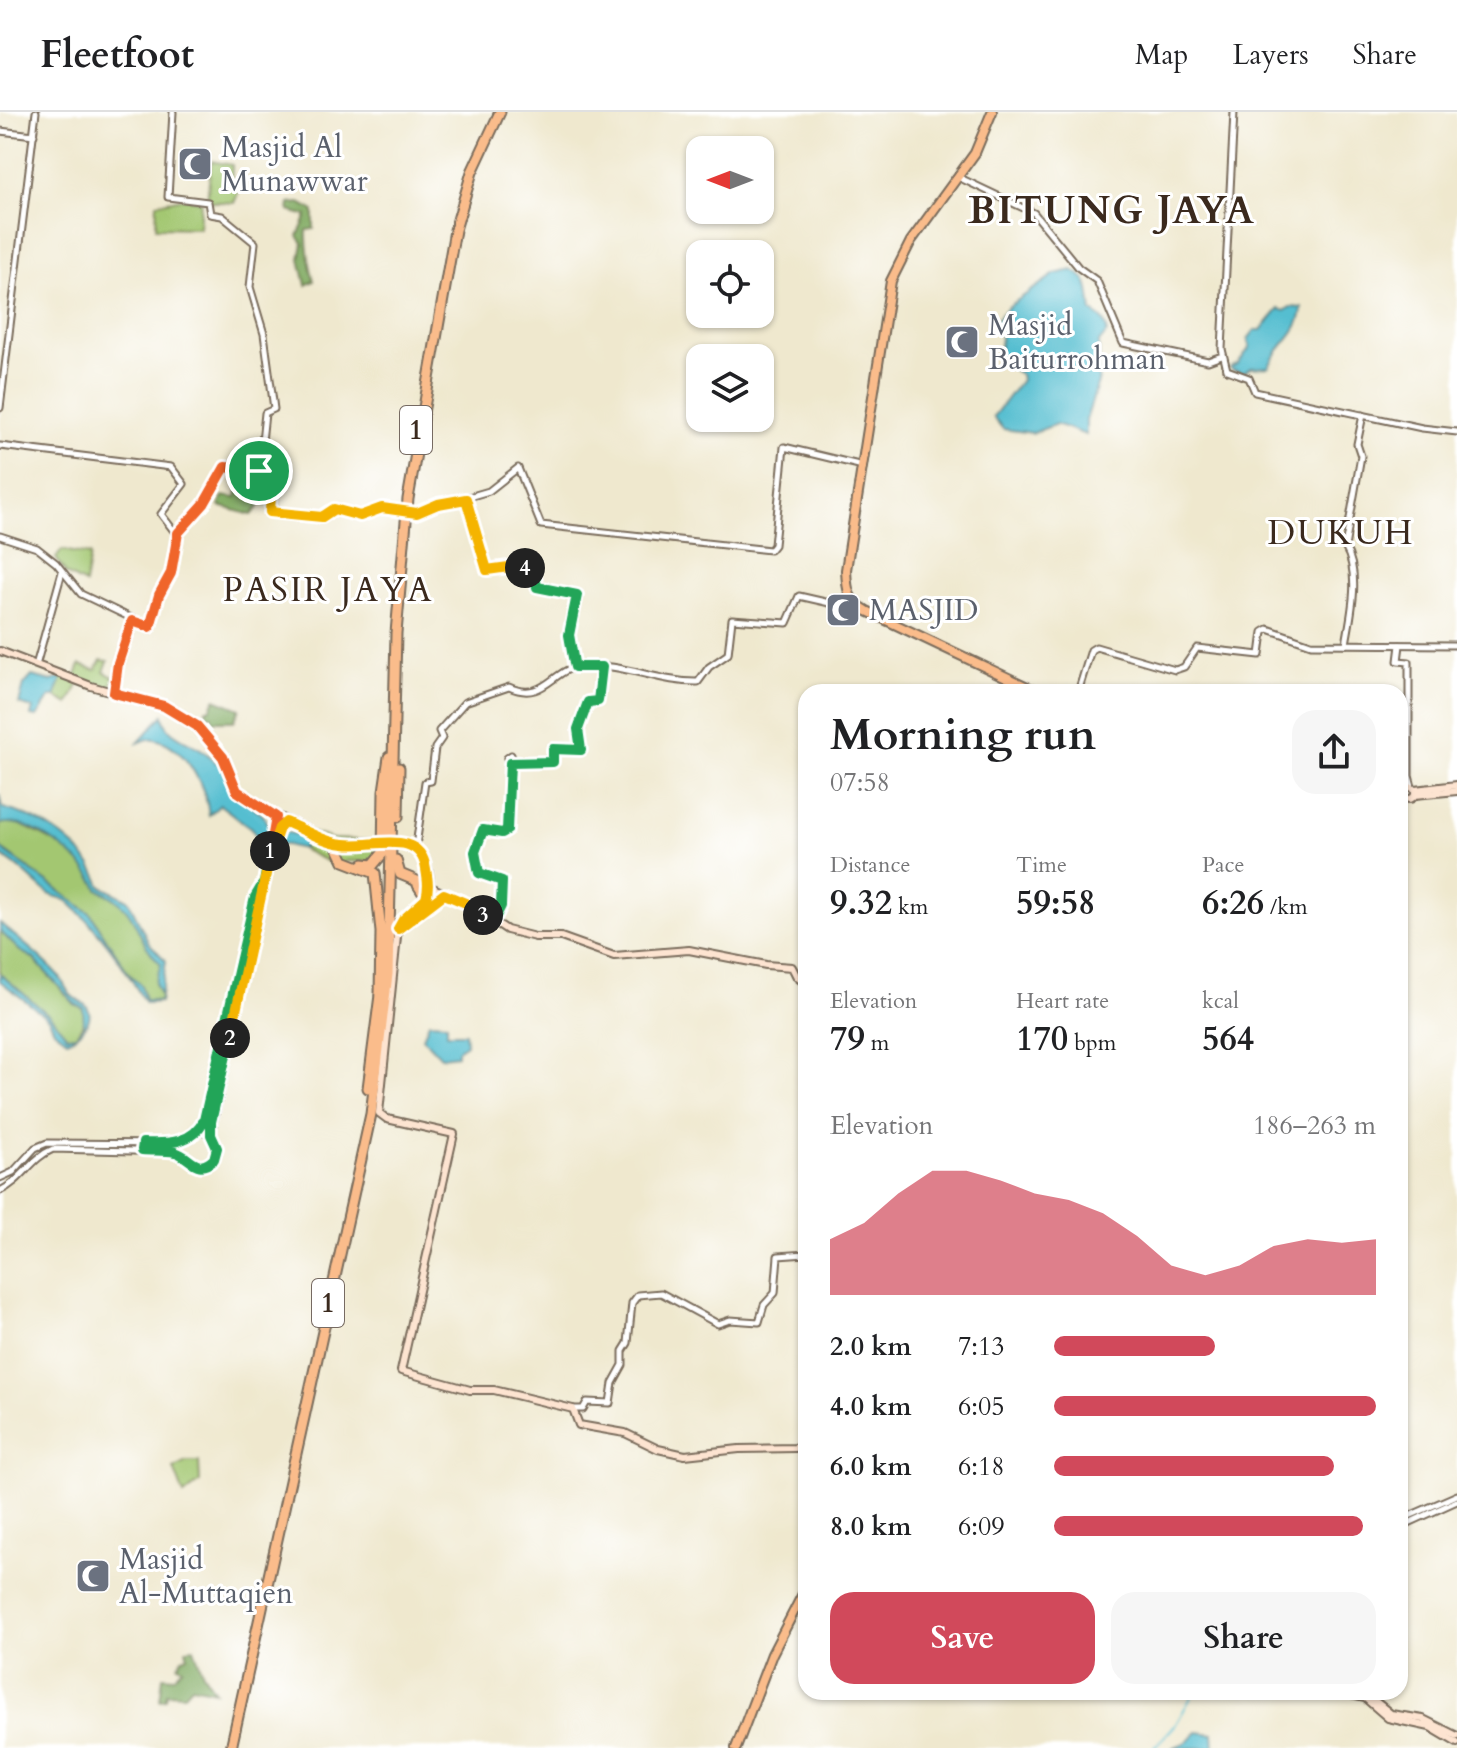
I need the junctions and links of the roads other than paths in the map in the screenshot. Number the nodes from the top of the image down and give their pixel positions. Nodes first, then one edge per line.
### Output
1 (36, 112) edge
2 (173, 112) edge
3 (497, 112) edge
4 (992, 112) edge
5 (1234, 112) edge
6 (0, 131) edge
7 (34, 135) junction
8 (957, 177) junction
9 (1222, 356) junction
10 (0, 408) edge
11 (1363, 415) junction
12 (1457, 432) edge
13 (0, 446) edge
14 (863, 466) junction
15 (259, 471) junction
16 (466, 499) junction
17 (178, 533) junction
18 (0, 536) edge
19 (62, 571) junction
20 (848, 596) junction
21 (132, 621) junction
22 (1346, 644) junction
23 (1400, 645) junction
24 (1457, 645) edge
25 (0, 651) edge
26 (37, 662) junction
27 (575, 667) junction
28 (602, 667) junction
29 (1021, 684) edge
30 (1080, 684) edge
31 (114, 693) junction
32 (1408, 726) edge
33 (395, 737) junction
34 (389, 757) junction
35 (1453, 789) edge
36 (1408, 791) edge
37 (276, 817) junction
38 (286, 822) junction
39 (278, 827) junction
40 (339, 843) junction
41 (416, 846) junction
42 (271, 850) junction
43 (383, 853) junction
44 (416, 883) junction
45 (433, 888) junction
46 (391, 902) junction
47 (426, 904) junction
48 (493, 922) junction
49 (252, 929) junction
50 (385, 935) junction
51 (798, 978) edge
52 (380, 995) junction
53 (214, 1095) junction
54 (198, 1131) junction
55 (211, 1135) junction
56 (183, 1141) junction
57 (143, 1147) junction
58 (183, 1155) junction
59 (0, 1178) edge
60 (0, 1191) edge
61 (798, 1255) edge
62 (573, 1409) junction
63 (798, 1447) edge
64 (1457, 1498) edge
65 (1408, 1517) edge
66 (1408, 1523) edge
67 (798, 1604) edge
68 (1367, 1700) edge
69 (1374, 1700) edge
70 (1457, 1736) edge
71 (1457, 1743) edge
72 (229, 1748) edge
73 (736, 1748) edge

1 - 7 street
2 - 15 street
3 - 33 highway, 1
3 - 34 highway, 1
4 - 8 highway
5 - 9 street
6 - 7 street
7 - 10 street
8 - 9 street
8 - 14 highway
9 - 11 street
11 - 12 street
11 - 22 street
13 - 17 street
14 - 16 street
14 - 20 highway
15 - 16 street, bridge
15 - 17 street
16 - 27 street
17 - 21 street
18 - 19 street
19 - 21 street
19 - 26 street
20 - 28 street
20 - 29 highway
21 - 31 street
22 - 23 street
22 - 30 street
23 - 24 street
23 - 32 street
25 - 26 main road
26 - 31 main road
27 - 28 street
27 - 41 street
28 - 48 street
31 - 37 main road
33 - 44 highway
33 - 46 highway, 1
34 - 43 highway
34 - 50 highway, 1
35 - 36 main road
37 - 38 main road
37 - 39 street
38 - 39 street
38 - 40 main road
39 - 42 street
40 - 41 main road, bridge
40 - 43 highway
40 - 52 highway
41 - 45 main road
42 - 49 street
42 - 49 street
43 - 50 highway
44 - 45 highway
44 - 46 highway
44 - 47 highway
45 - 47 main road
45 - 47 main road
45 - 48 main road
46 - 72 highway, 1
47 - 62 main road
48 - 51 main road
49 - 53 street
50 - 52 highway, 1
52 - 72 highway, 1
53 - 54 street
53 - 55 street
54 - 55 street
54 - 56 street
55 - 58 street
56 - 57 street
56 - 58 street
57 - 58 street
57 - 59 street
57 - 60 street
61 - 62 street
62 - 63 main road
64 - 65 street
64 - 66 street
67 - 73 highway
68 - 71 main road
69 - 70 main road

